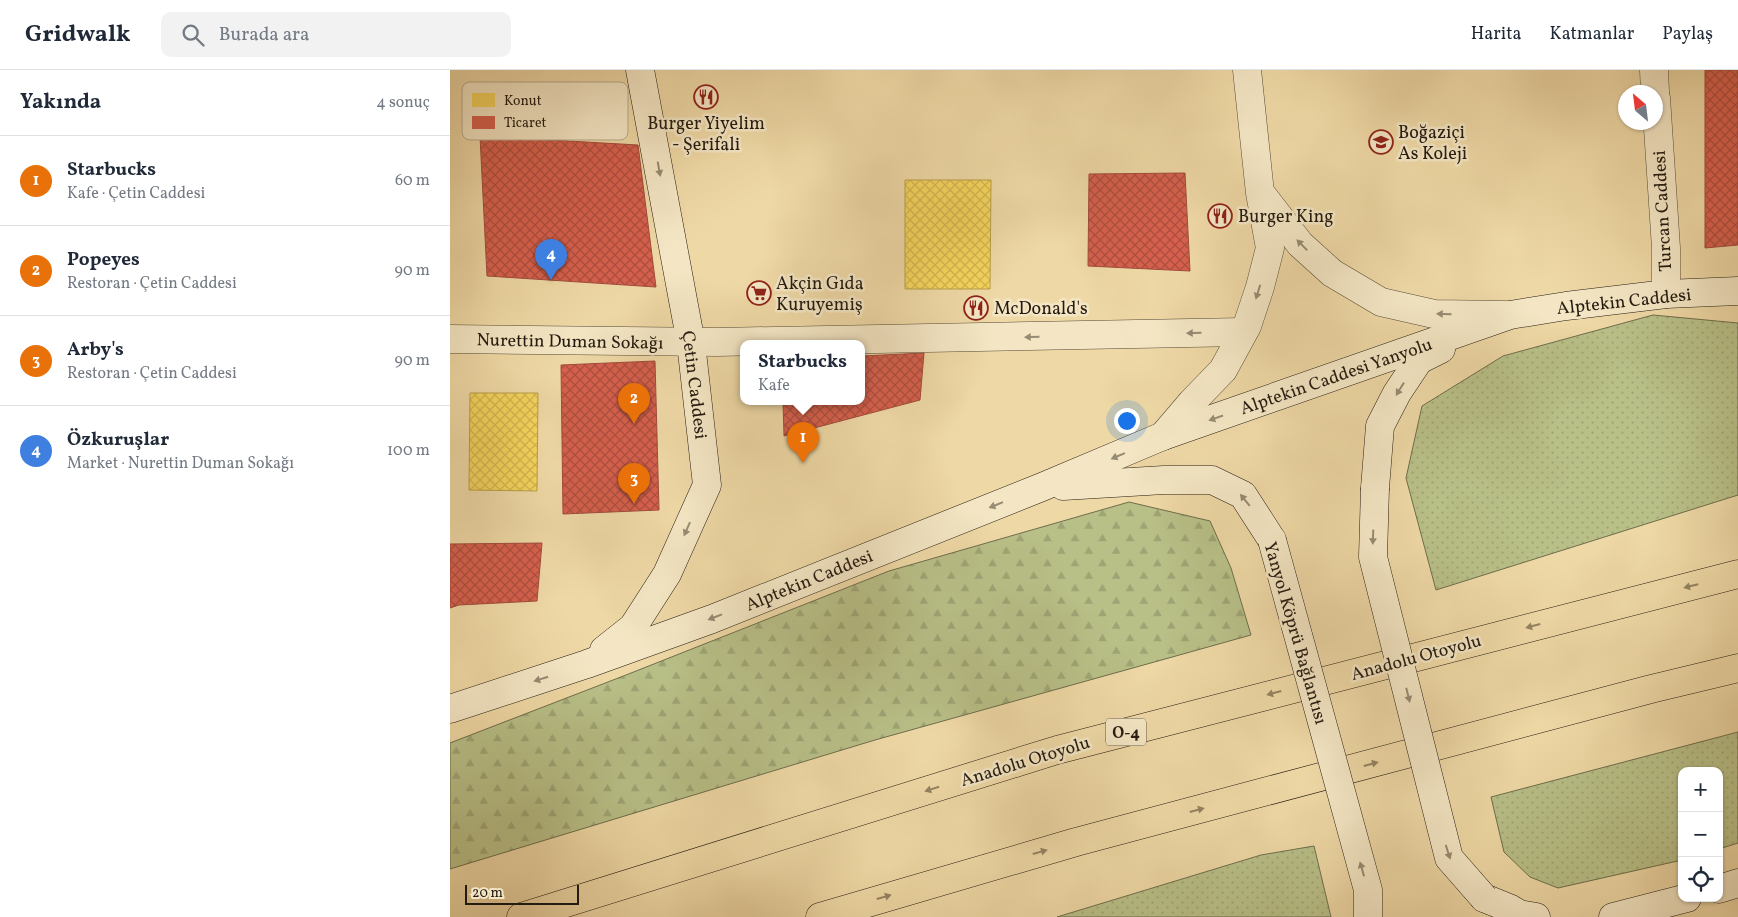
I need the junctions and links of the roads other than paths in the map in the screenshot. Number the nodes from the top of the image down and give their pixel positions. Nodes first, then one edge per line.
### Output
1 (640, 70) edge
2 (1247, 70) edge
3 (1654, 70) edge
4 (1655, 85) edge
5 (1658, 130) edge
6 (1260, 193) junction
7 (1738, 291) edge
8 (1666, 294) junction
9 (1510, 315) junction
10 (1243, 332) junction
11 (450, 339) edge
12 (842, 340) edge
13 (740, 342) edge
14 (691, 343) junction
15 (1163, 436) junction
16 (1042, 487) junction
17 (1738, 574) edge
18 (587, 664) junction
19 (1738, 668) edge
20 (450, 709) edge
21 (1738, 883) edge
22 (1723, 888) edge
23 (1678, 900) edge
24 (1688, 902) edge
25 (1691, 902) edge
26 (521, 917) edge
27 (820, 917) edge
28 (1368, 917) edge
29 (1536, 917) edge
30 (1613, 917) edge
31 (1657, 917) edge
32 (1673, 917) edge

1 -> 14 main road, Çetin Caddesi
2 - 6 main road
3 - 4 main road
5 - 8 main road, Turcan Caddesi
9 -> 6 main road
6 -> 10 main road
7 - 8 main road, Alptekin Caddesi
8 - 9 main road, Alptekin Caddesi
9 -> 15 main road, Alptekin Caddesi Yanyolu
9 -> 29 main road, bridge
10 -> 12 main road, Nurettin Duman Sokağı
10 - 15 main road
11 - 14 main road, Nurettin Duman Sokağı
13 -> 14 main road, Nurettin Duman Sokağı
14 -> 18 main road, Çetin Caddesi
15 -> 16 main road, Alptekin Caddesi
16 -> 18 main road, Alptekin Caddesi
28 -> 16 main road, Yanyol Köprü Bağlantısı, bridge
17 -> 26 highway, Anadolu Otoyolu / O-4
18 -> 20 main road, Alptekin Caddesi
27 -> 19 highway
21 - 22 main road
23 - 30 main road
24 - 31 main road
25 - 32 main road

